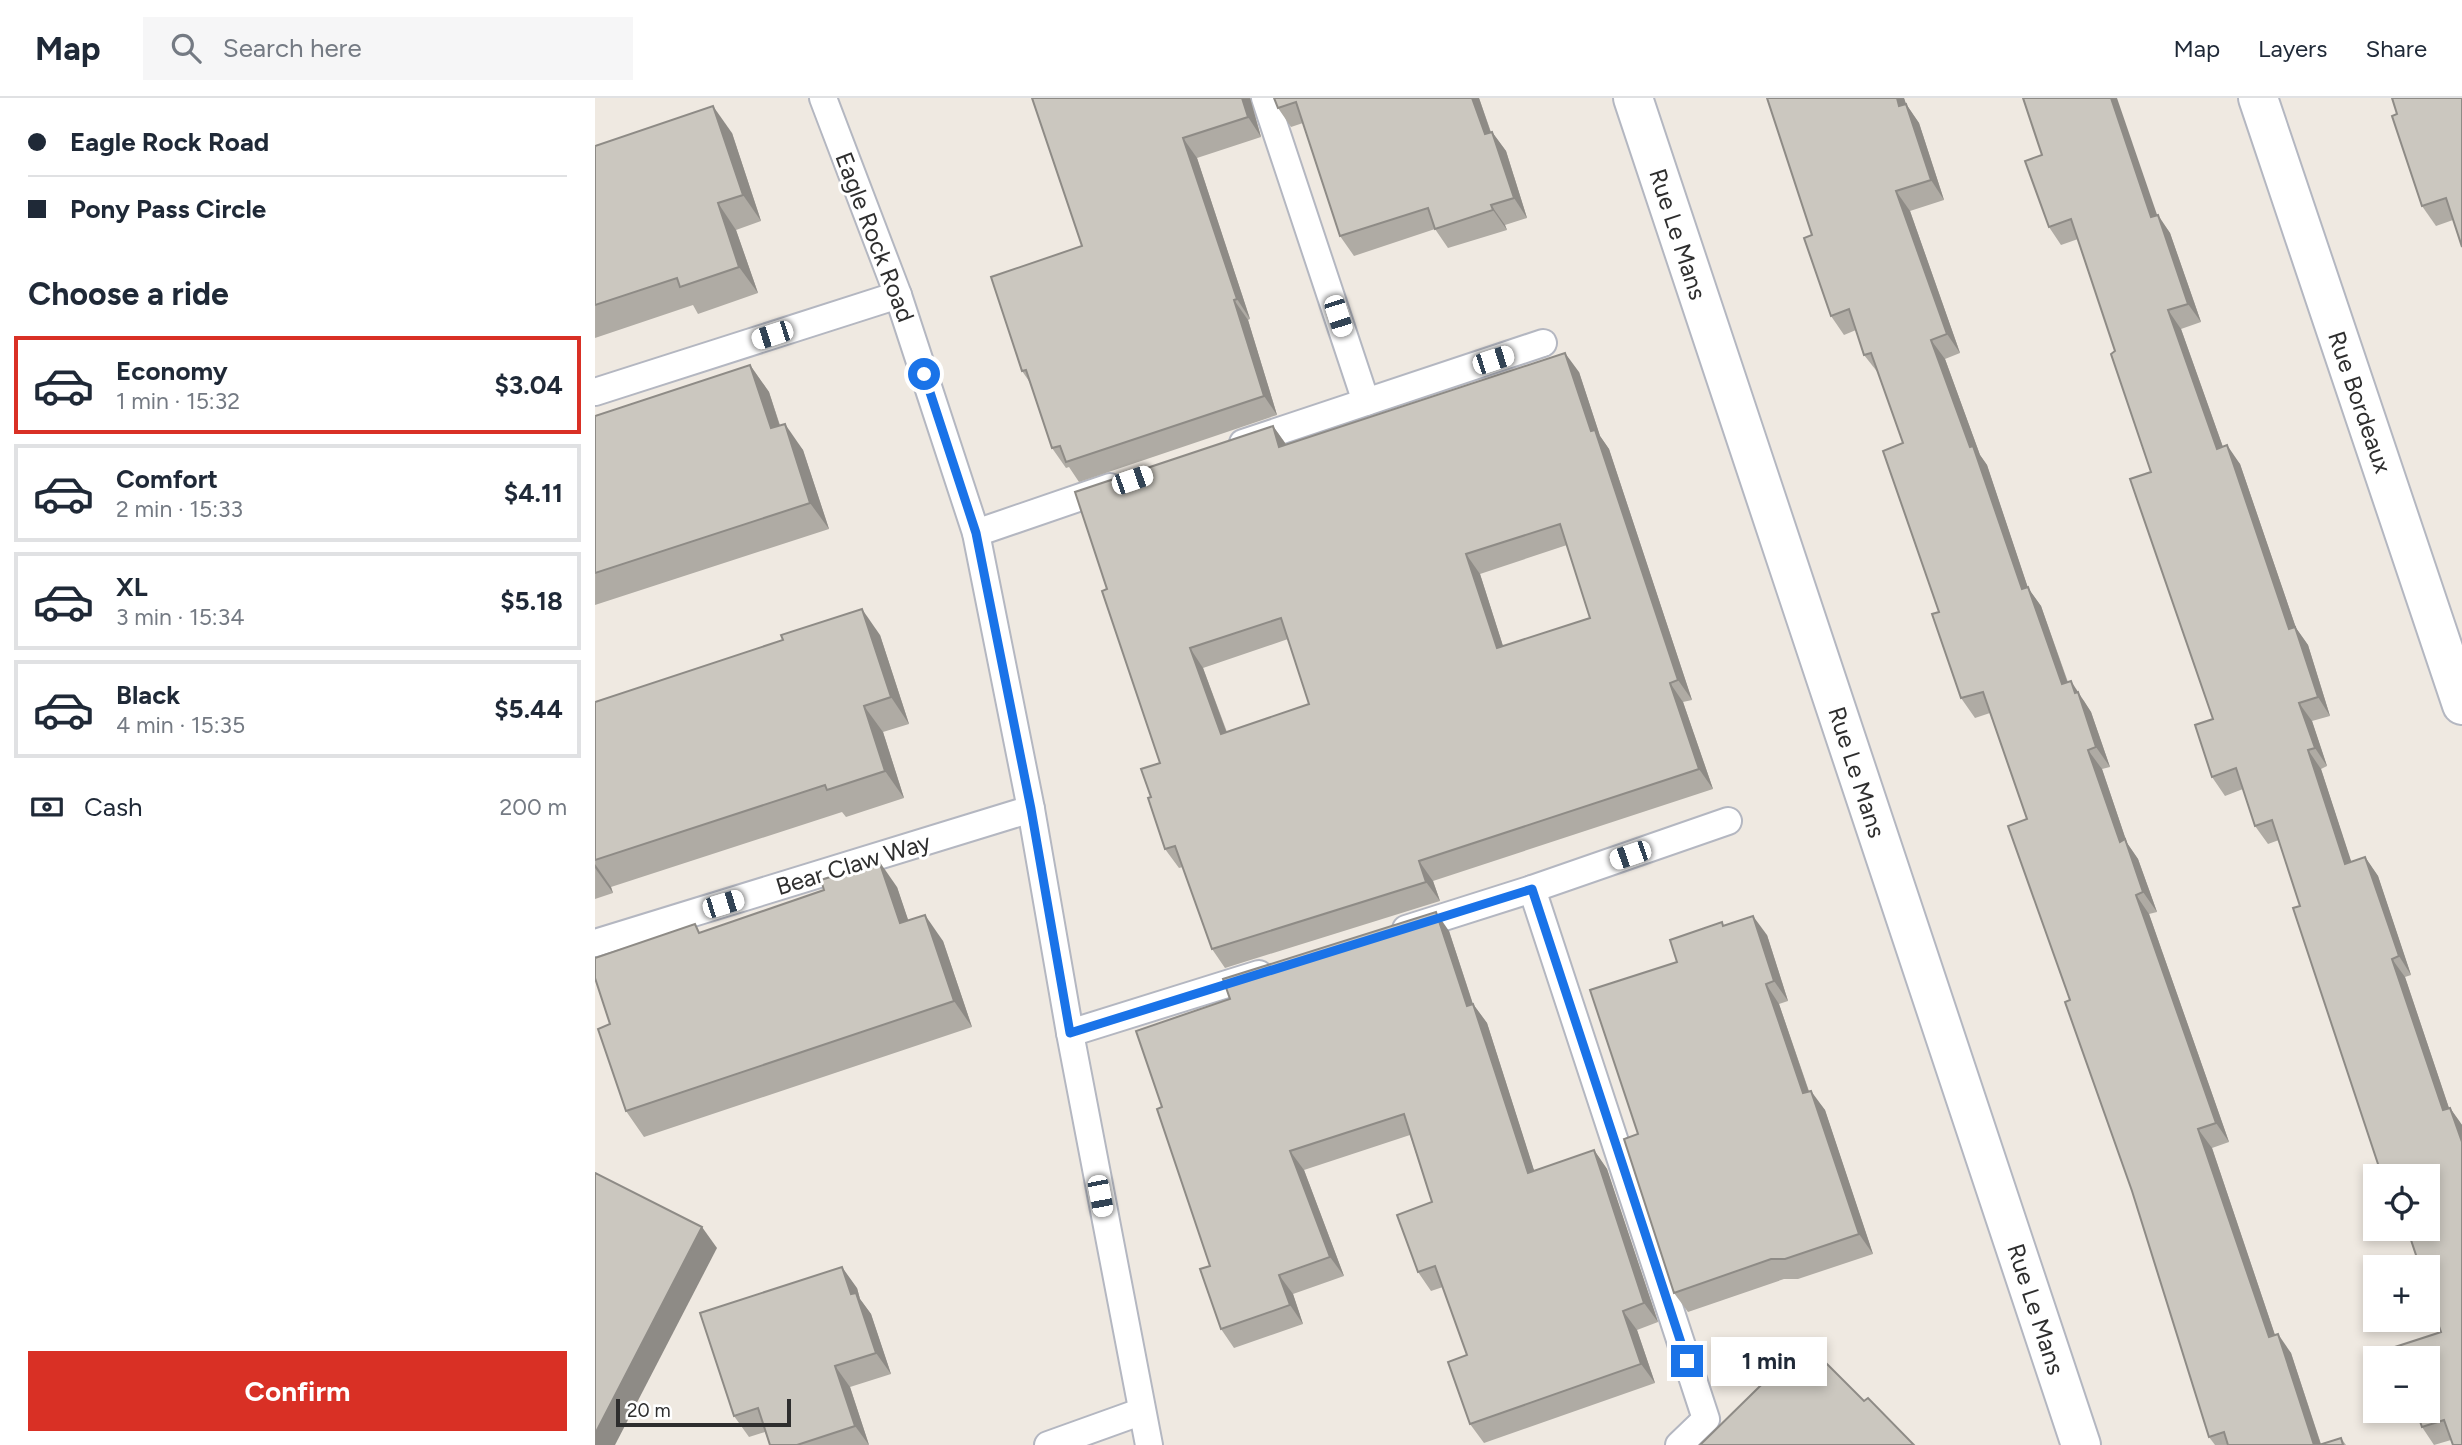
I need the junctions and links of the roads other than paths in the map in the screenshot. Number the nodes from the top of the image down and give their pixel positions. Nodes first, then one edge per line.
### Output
1 (823, 98) edge
2 (1265, 98) edge
3 (1633, 98) edge
4 (2258, 98) edge
5 (898, 295) junction
6 (1543, 343) dead end
7 (595, 392) edge
8 (1366, 402) junction
9 (1223, 450) edge
10 (1132, 480) edge
11 (976, 533) junction
12 (2462, 705) edge
13 (1031, 809) junction
14 (1728, 821) dead end
15 (1532, 889) junction
16 (1387, 934) edge
17 (595, 943) edge
18 (1281, 967) edge
19 (1070, 1033) junction
20 (1140, 1412) junction
21 (1048, 1445) edge
22 (1149, 1445) edge
23 (1679, 1445) edge
24 (2081, 1445) edge

1 - 5 lane, Eagle Rock Road
2 - 8 lane
3 - 24 street, Rue Le Mans
4 - 12 street, Rue Bordeaux
5 - 7 lane
5 - 11 lane, Eagle Rock Road
6 - 8 lane
8 - 9 lane
10 - 11 lane
11 - 13 lane, Eagle Rock Road
13 - 17 lane, Bear Claw Way
13 - 19 lane, Eagle Rock Road
14 - 15 lane
15 - 16 lane
15 - 23 lane
18 - 19 lane
19 - 20 lane, Eagle Rock Road
20 - 21 lane
20 - 22 lane, Eagle Rock Road

